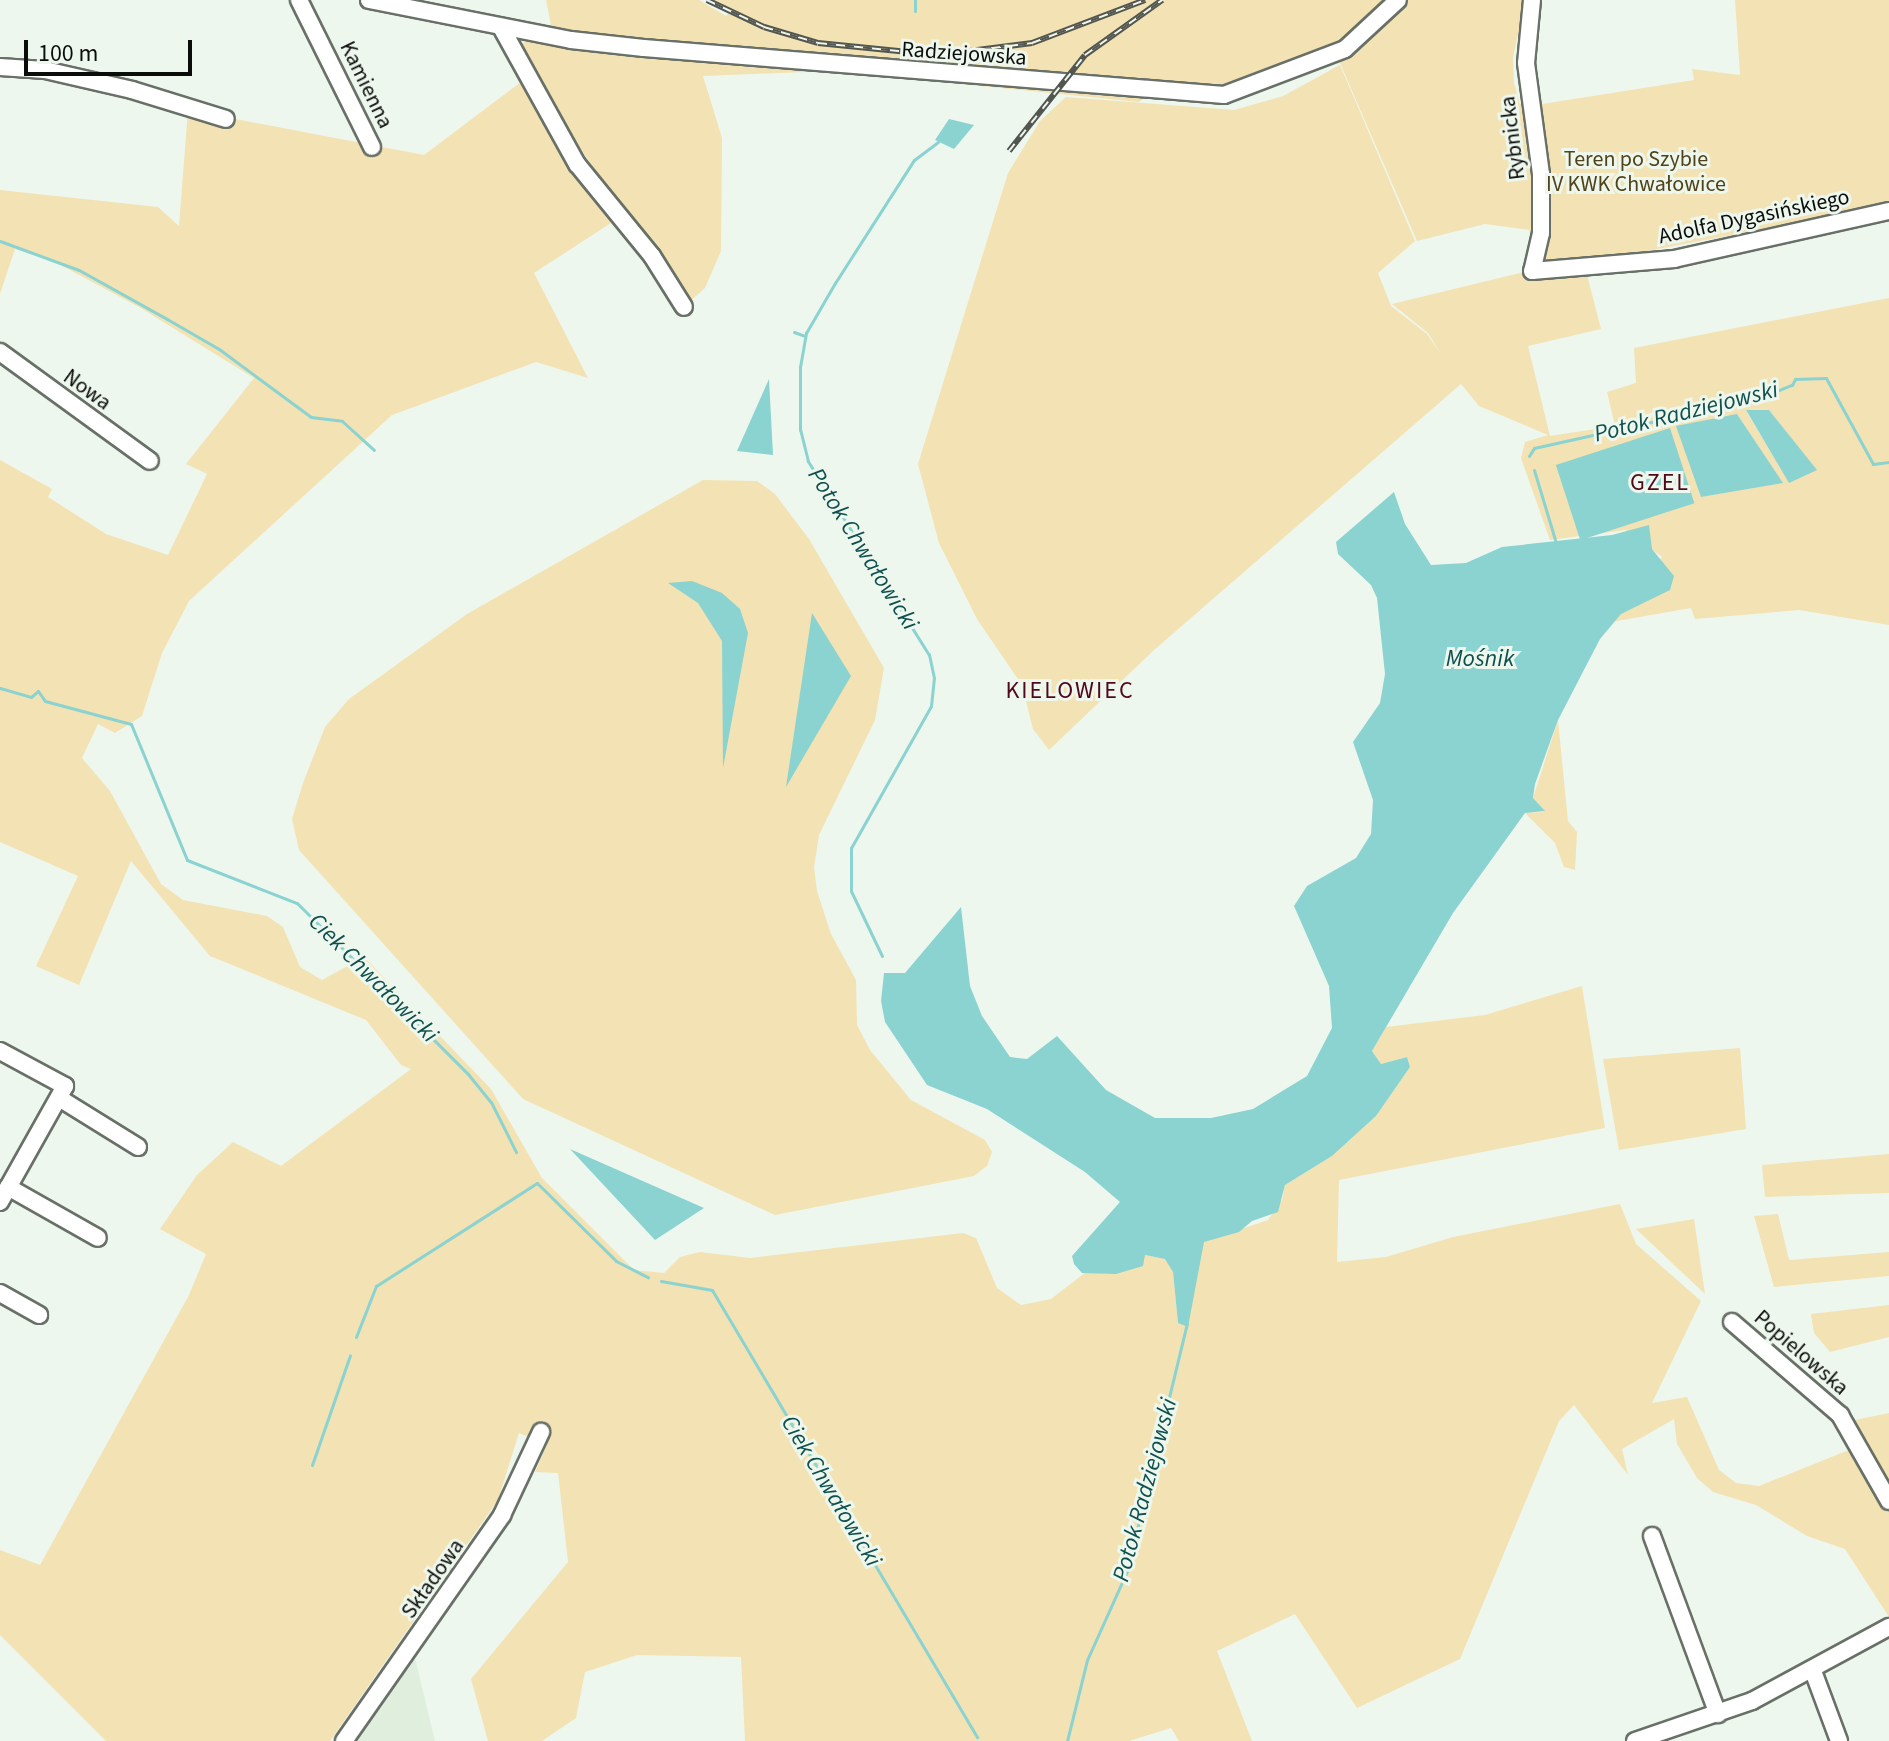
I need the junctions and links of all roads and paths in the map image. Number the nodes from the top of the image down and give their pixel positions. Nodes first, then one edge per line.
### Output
1 (299, 0) edge
2 (369, 0) edge
3 (1398, 0) edge
4 (1532, 0) edge
5 (501, 27) junction
6 (0, 67) edge
7 (226, 119) dead end
8 (372, 147) dead end
9 (1889, 211) edge
10 (1532, 271) joint
11 (684, 307) dead end
12 (0, 352) edge
13 (150, 461) dead end
14 (0, 1051) edge
15 (59, 1098) junction
16 (138, 1147) dead end
17 (4, 1195) edge
18 (98, 1238) dead end
19 (0, 1293) edge
20 (39, 1315) dead end
21 (1732, 1322) dead end
22 (541, 1432) dead end
23 (1889, 1501) edge
24 (1652, 1536) dead end
25 (1889, 1627) edge
26 (1813, 1671) junction
27 (1718, 1714) junction
28 (344, 1741) edge
29 (1635, 1741) edge
30 (1839, 1741) edge

1 - 8 street, Kamienna
2 - 5 street, Radziejowska
3 - 5 street, Radziejowska
4 - 10 street, Rybnicka
5 - 11 street
6 - 7 street
9 - 10 street, Adolfa Dygasińskiego
12 - 13 street, Nowa
14 - 15 street
15 - 16 street
15 - 17 street
17 - 18 street
19 - 20 street
21 - 23 street, Popielowska
22 - 28 street, Składowa
24 - 27 street
25 - 26 street
26 - 27 street
26 - 30 street
27 - 29 street

